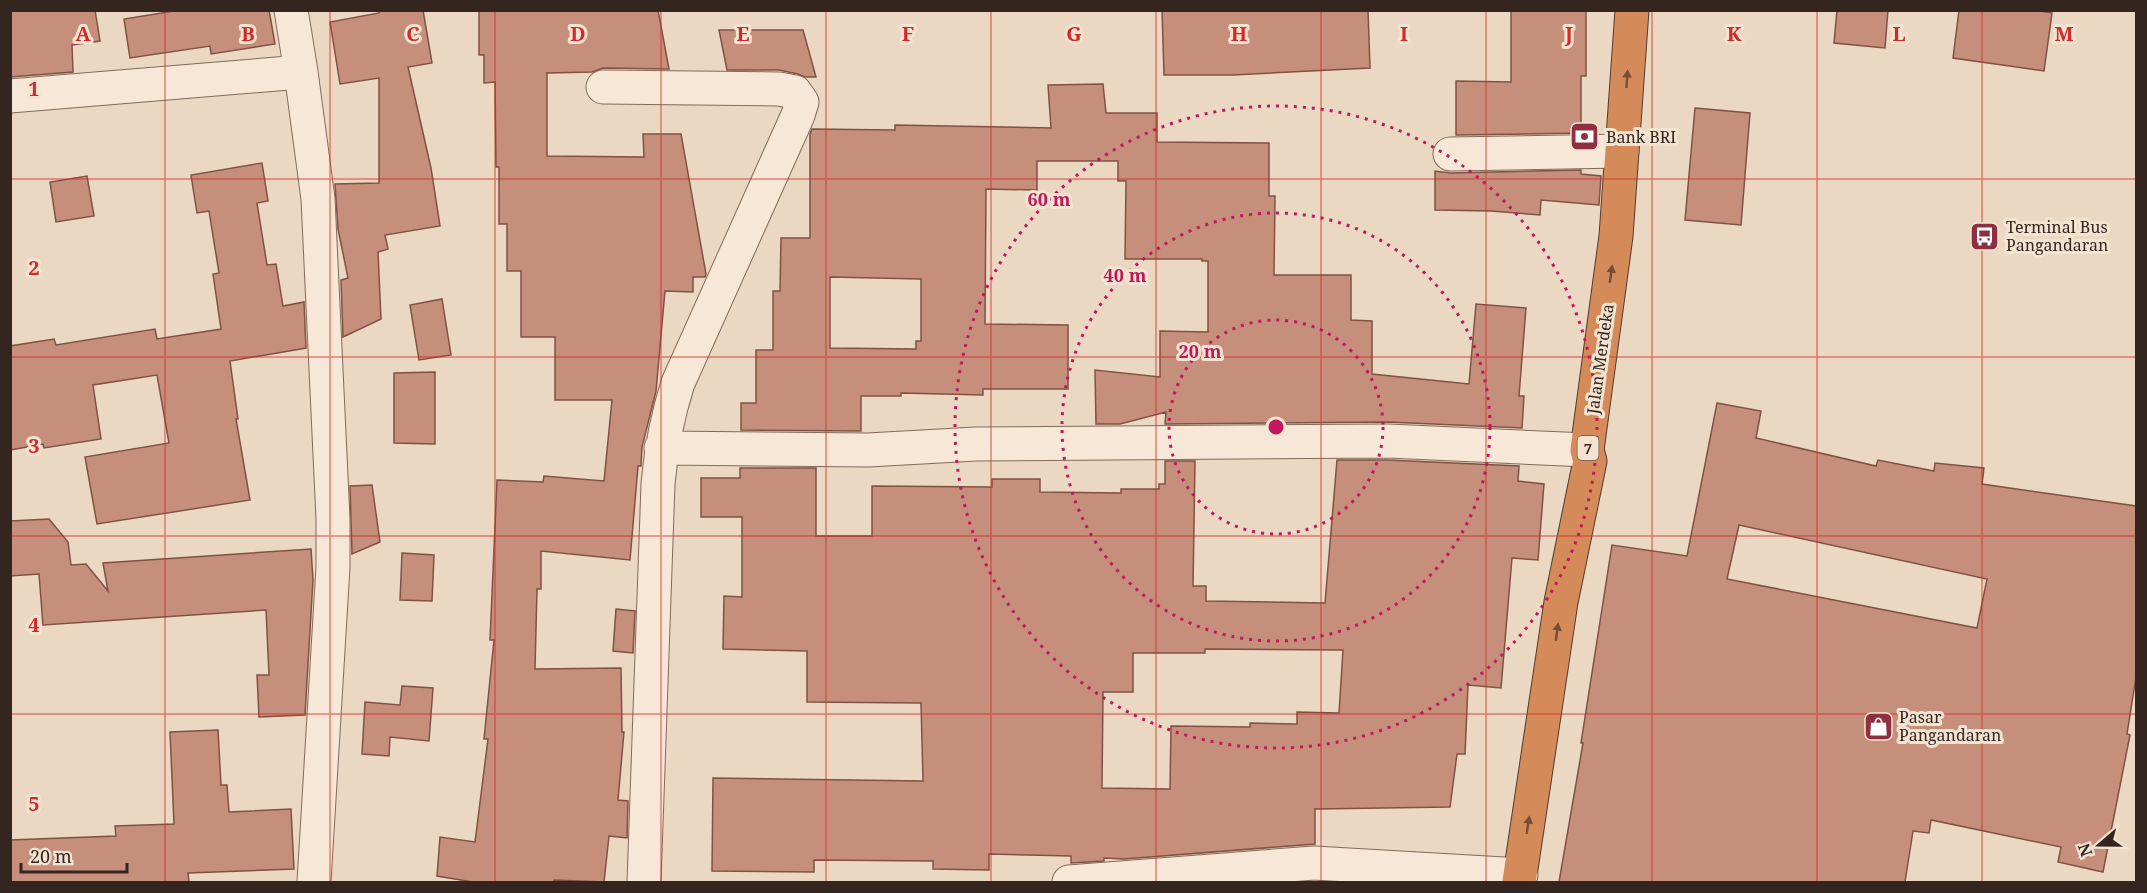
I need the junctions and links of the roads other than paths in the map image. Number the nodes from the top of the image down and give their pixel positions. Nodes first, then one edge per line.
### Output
1 (291, 10) edge
2 (1632, 10) edge
3 (302, 72) junction
4 (603, 87) dead end
5 (10, 96) edge
6 (1622, 151) junction
7 (1450, 154) dead end
8 (661, 448) junction
9 (1587, 450) junction
10 (1520, 879) edge
11 (314, 882) edge
12 (644, 882) edge
13 (1069, 882) edge

1 - 3 street
6 -> 2 highway, Jalan Merdeka / 7
3 - 5 street
3 - 11 street
4 - 8 street
6 - 7 street
9 -> 6 highway, Jalan Merdeka / 7
8 - 9 street
8 - 12 street
10 -> 9 highway, Jalan Merdeka / 7
10 - 13 street

